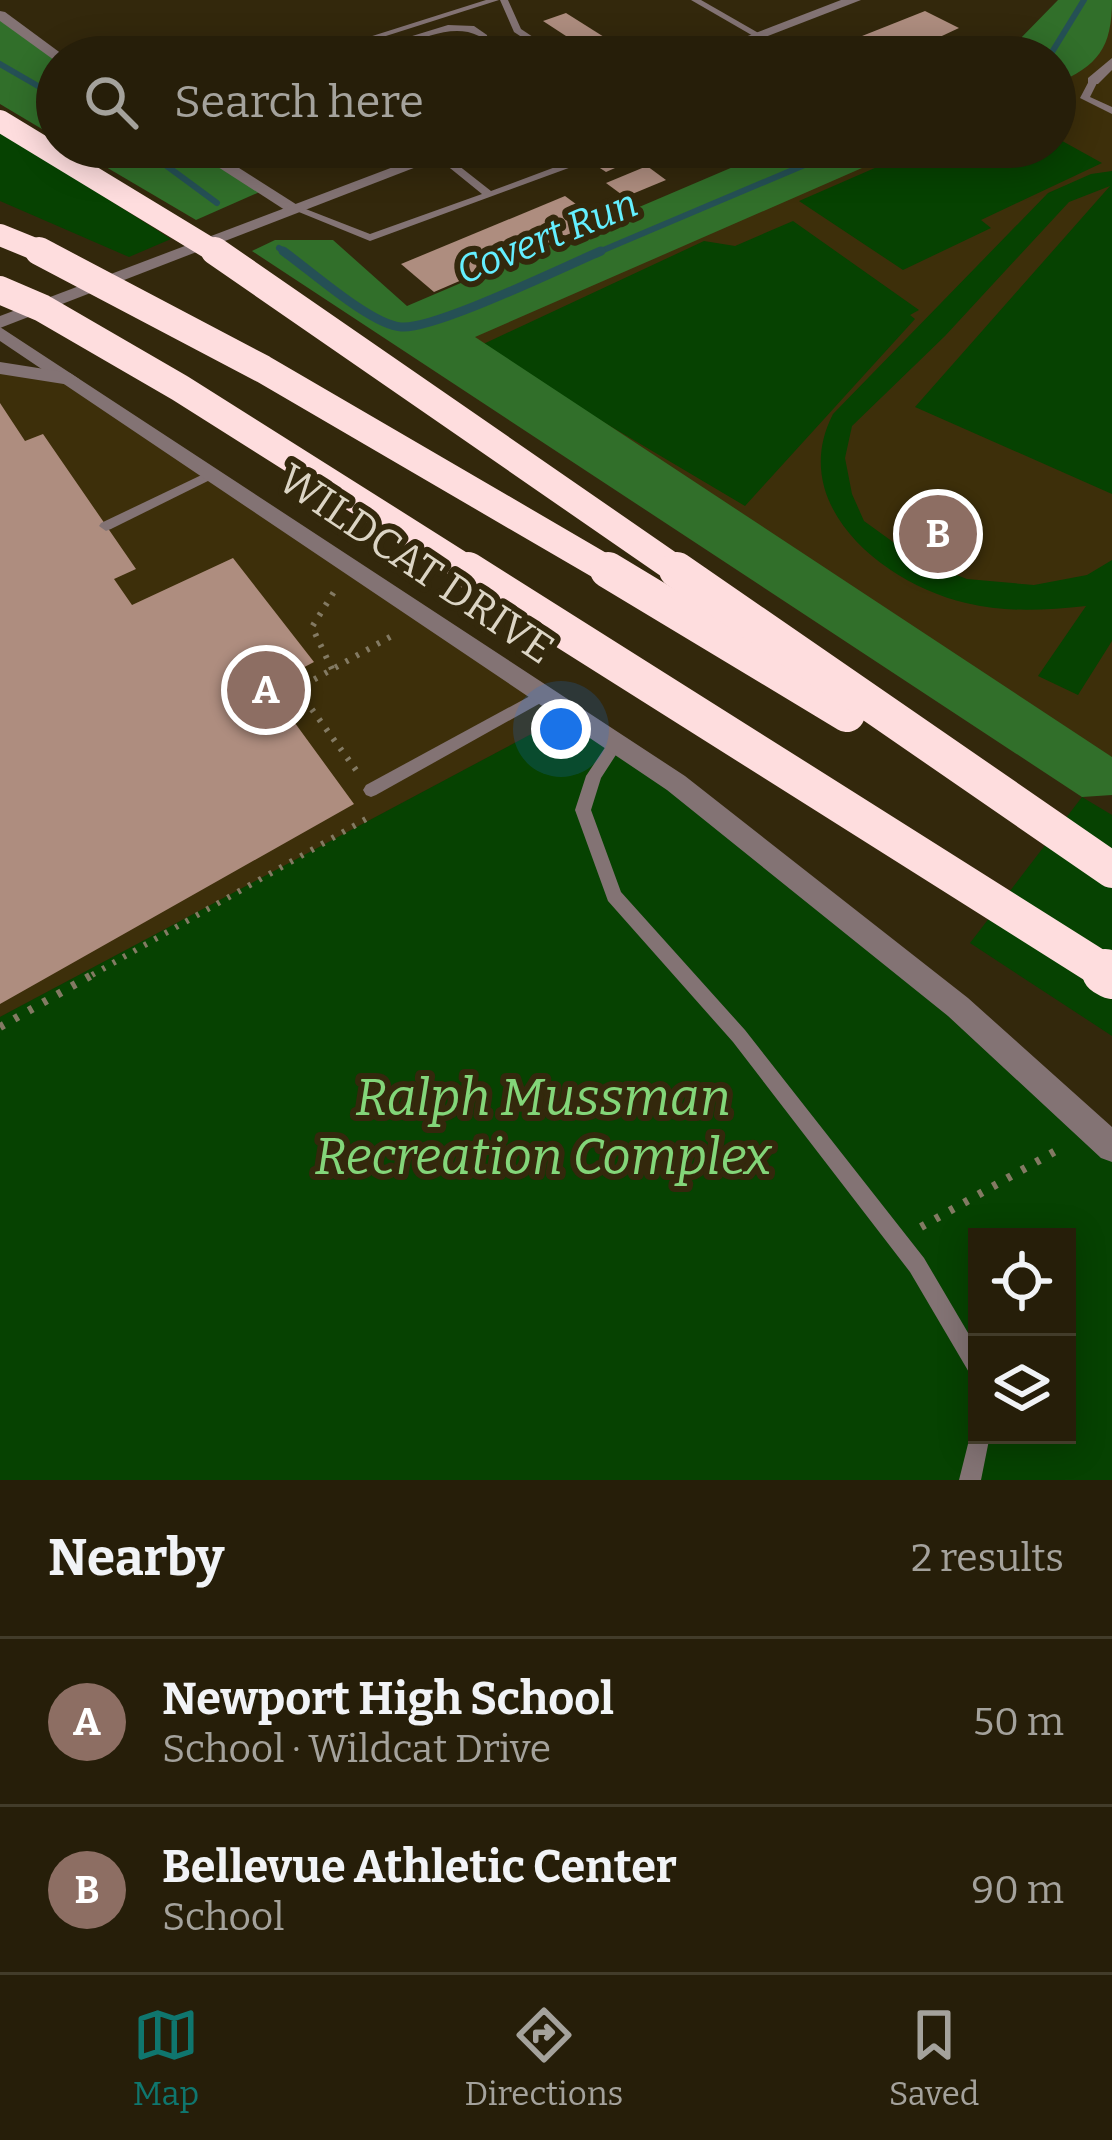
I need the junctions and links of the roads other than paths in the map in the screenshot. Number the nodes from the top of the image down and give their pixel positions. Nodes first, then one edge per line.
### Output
1 (500, 0) edge
2 (695, 0) edge
3 (854, 0) edge
4 (0, 15) edge
5 (758, 35) joint
6 (382, 36) edge
7 (429, 36) edge
8 (483, 36) edge
9 (526, 36) edge
10 (36, 41) edge
11 (1112, 62) edge
12 (1093, 81) joint
13 (1112, 111) edge
14 (0, 122) edge
15 (36, 143) edge
16 (77, 168) edge
17 (229, 168) edge
18 (392, 168) edge
19 (456, 168) edge
20 (563, 168) edge
21 (489, 194) junction
22 (294, 208) junction
23 (0, 235) edge
24 (0, 290) edge
25 (0, 322) edge
26 (0, 333) edge
27 (0, 368) edge
28 (70, 379) junction
29 (212, 474) junction
30 (106, 526) dead end
31 (542, 696) junction
32 (615, 744) junction
33 (371, 790) road end
34 (1112, 872) edge
35 (1112, 976) edge
36 (1103, 1138) edge
37 (968, 1353) edge
38 (978, 1444) edge
39 (970, 1480) edge

1 - 6 lane
1 - 9 lane
2 - 5 lane
3 - 5 street
4 - 10 street
7 - 8 lane
11 - 12 street
12 - 13 lane
14 - 15 highway, bridge
16 - 34 highway, bridge
17 - 22 street
18 - 22 street
19 - 21 lane
20 - 21 lane
21 - 22 lane
22 - 25 street
23 - 34 highway, bridge
24 - 35 highway, bridge
26 - 28 street, WILDCAT DRIVE
27 - 28 street
28 - 29 street, WILDCAT DRIVE
29 - 30 lane
29 - 31 street, WILDCAT DRIVE
31 - 32 street, WILDCAT DRIVE
31 - 33 lane
32 - 36 street, WILDCAT DRIVE
32 - 37 lane
38 - 39 lane

